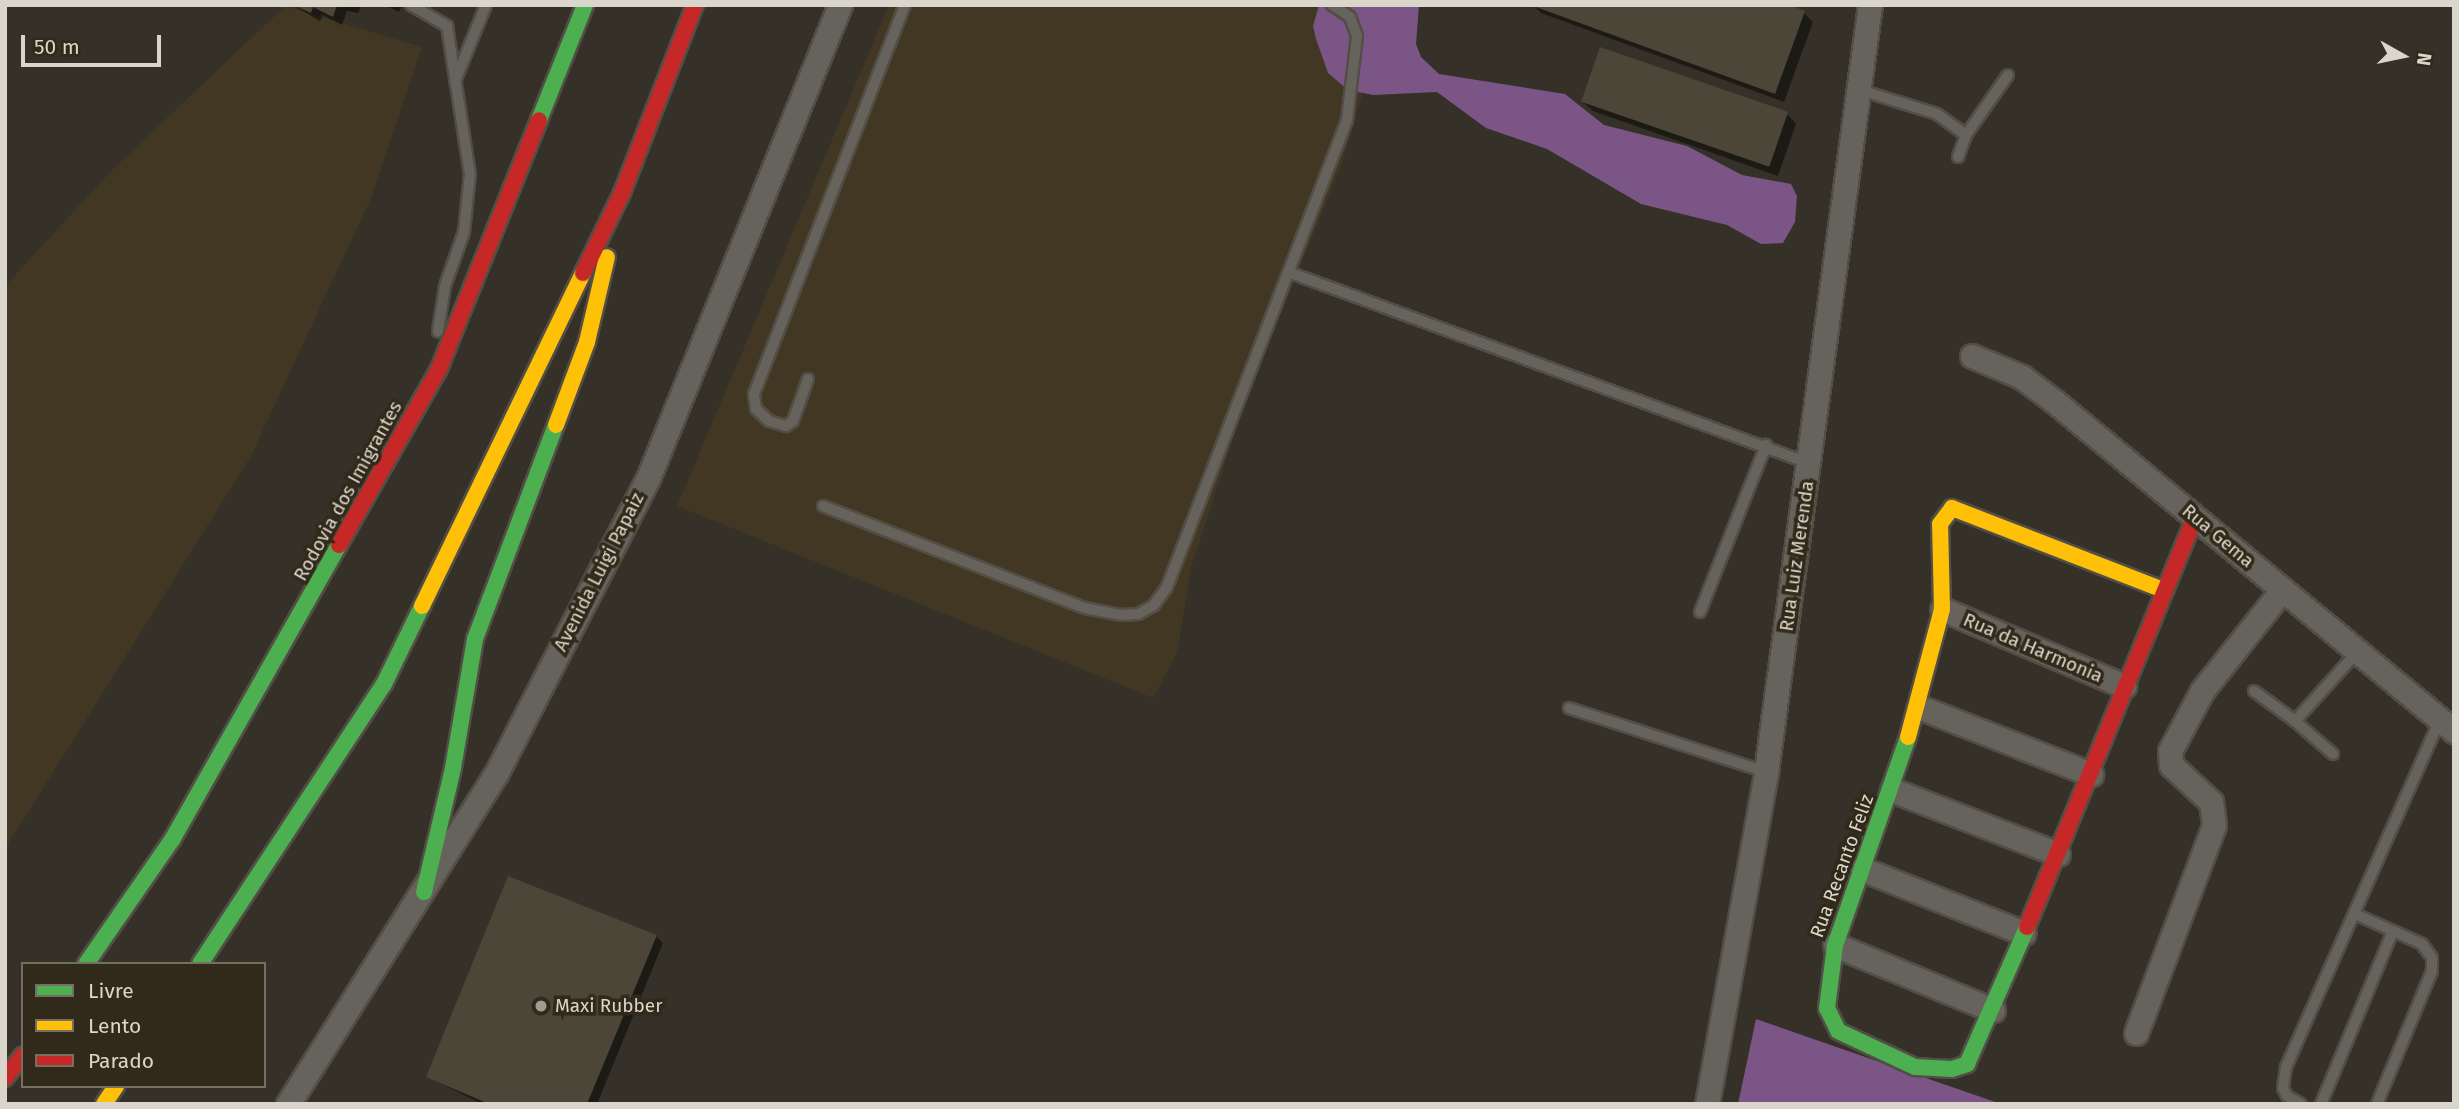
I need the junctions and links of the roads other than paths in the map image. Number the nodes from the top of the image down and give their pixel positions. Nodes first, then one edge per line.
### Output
1 (411, 5) edge
2 (486, 5) edge
3 (585, 5) edge
4 (695, 5) edge
5 (840, 5) edge
6 (905, 5) edge
7 (1332, 5) edge
8 (1870, 5) edge
9 (2008, 75) dead end
10 (455, 80) junction
11 (1860, 90) junction
12 (1966, 135) junction
13 (1958, 157) dead end
14 (622, 193) junction
15 (1291, 273) junction
16 (1972, 356) dead end
17 (439, 369) junction
18 (808, 379) dead end
19 (1766, 445) junction
20 (1810, 464) junction
21 (823, 506) dead end
22 (2195, 517) junction
23 (2163, 590) junction
24 (2282, 590) junction
25 (1942, 609) junction
26 (1700, 611) dead end
27 (2358, 651) junction
28 (2124, 686) junction
29 (2254, 691) dead end
30 (1919, 707) junction
31 (1569, 708) dead end
32 (2295, 721) junction
33 (2447, 725) edge
34 (2333, 754) dead end
35 (1766, 772) junction
36 (2091, 774) junction
37 (1892, 790) junction
38 (2058, 854) junction
39 (1862, 869) junction
40 (424, 892) junction
41 (2355, 914) junction
42 (2393, 931) junction
43 (2024, 933) junction
44 (1835, 945) junction
45 (87, 962) edge
46 (201, 962) edge
47 (1993, 1010) junction
48 (2136, 1033) dead end
49 (21, 1057) edge
50 (5, 1077) edge
51 (115, 1088) edge
52 (104, 1104) edge
53 (288, 1104) edge
54 (1707, 1104) edge
55 (2301, 1104) edge
56 (2321, 1104) edge
57 (2377, 1104) edge

1 - 10 lane
2 - 10 lane
3 - 17 main road, Rodovia dos Imigrantes
4 - 14 main road
5 - 40 street, Avenida Luigi Papaiz
6 - 18 lane
7 - 15 lane
8 - 11 street, Rua Luiz Merenda
9 - 12 lane
10 - 17 lane
11 - 12 lane
11 - 20 street, Rua Luiz Merenda
12 - 13 lane
14 - 40 main road
14 - 46 main road
15 - 19 lane
15 - 21 lane
16 - 22 street, Rua Gema
17 - 45 main road, Rodovia dos Imigrantes
19 - 20 lane
19 - 26 lane
20 - 35 street, Rua Luiz Merenda
22 - 23 main road, Rua Recanto Feliz
22 - 24 street, Rua Gema
23 - 25 main road, Rua Recanto Feliz
23 - 28 main road, Rua Recanto Feliz
24 - 27 street, Rua Gema
24 - 48 street
25 - 28 street, Rua da Harmonia
25 - 30 main road, Rua Recanto Feliz
27 - 32 lane
27 - 33 street, Rua Gema
28 - 36 main road, Rua Recanto Feliz
29 - 32 lane
30 - 36 street
30 - 37 main road, Rua Recanto Feliz
31 - 35 lane
32 - 34 lane
33 - 41 lane
35 - 54 street, Rua Luiz Merenda
36 - 38 main road, Rua Recanto Feliz
37 - 38 street
37 - 39 main road, Rua Recanto Feliz
38 - 43 main road, Rua Recanto Feliz
39 - 43 street
39 - 44 main road, Rua Recanto Feliz
40 - 53 street, Avenida Luigi Papaiz
41 - 42 lane
41 - 55 lane
42 - 56 lane
42 - 57 lane
43 - 47 main road, Rua Recanto Feliz
44 - 47 street
44 - 47 main road, Rua Recanto Feliz
49 - 50 main road
51 - 52 main road

